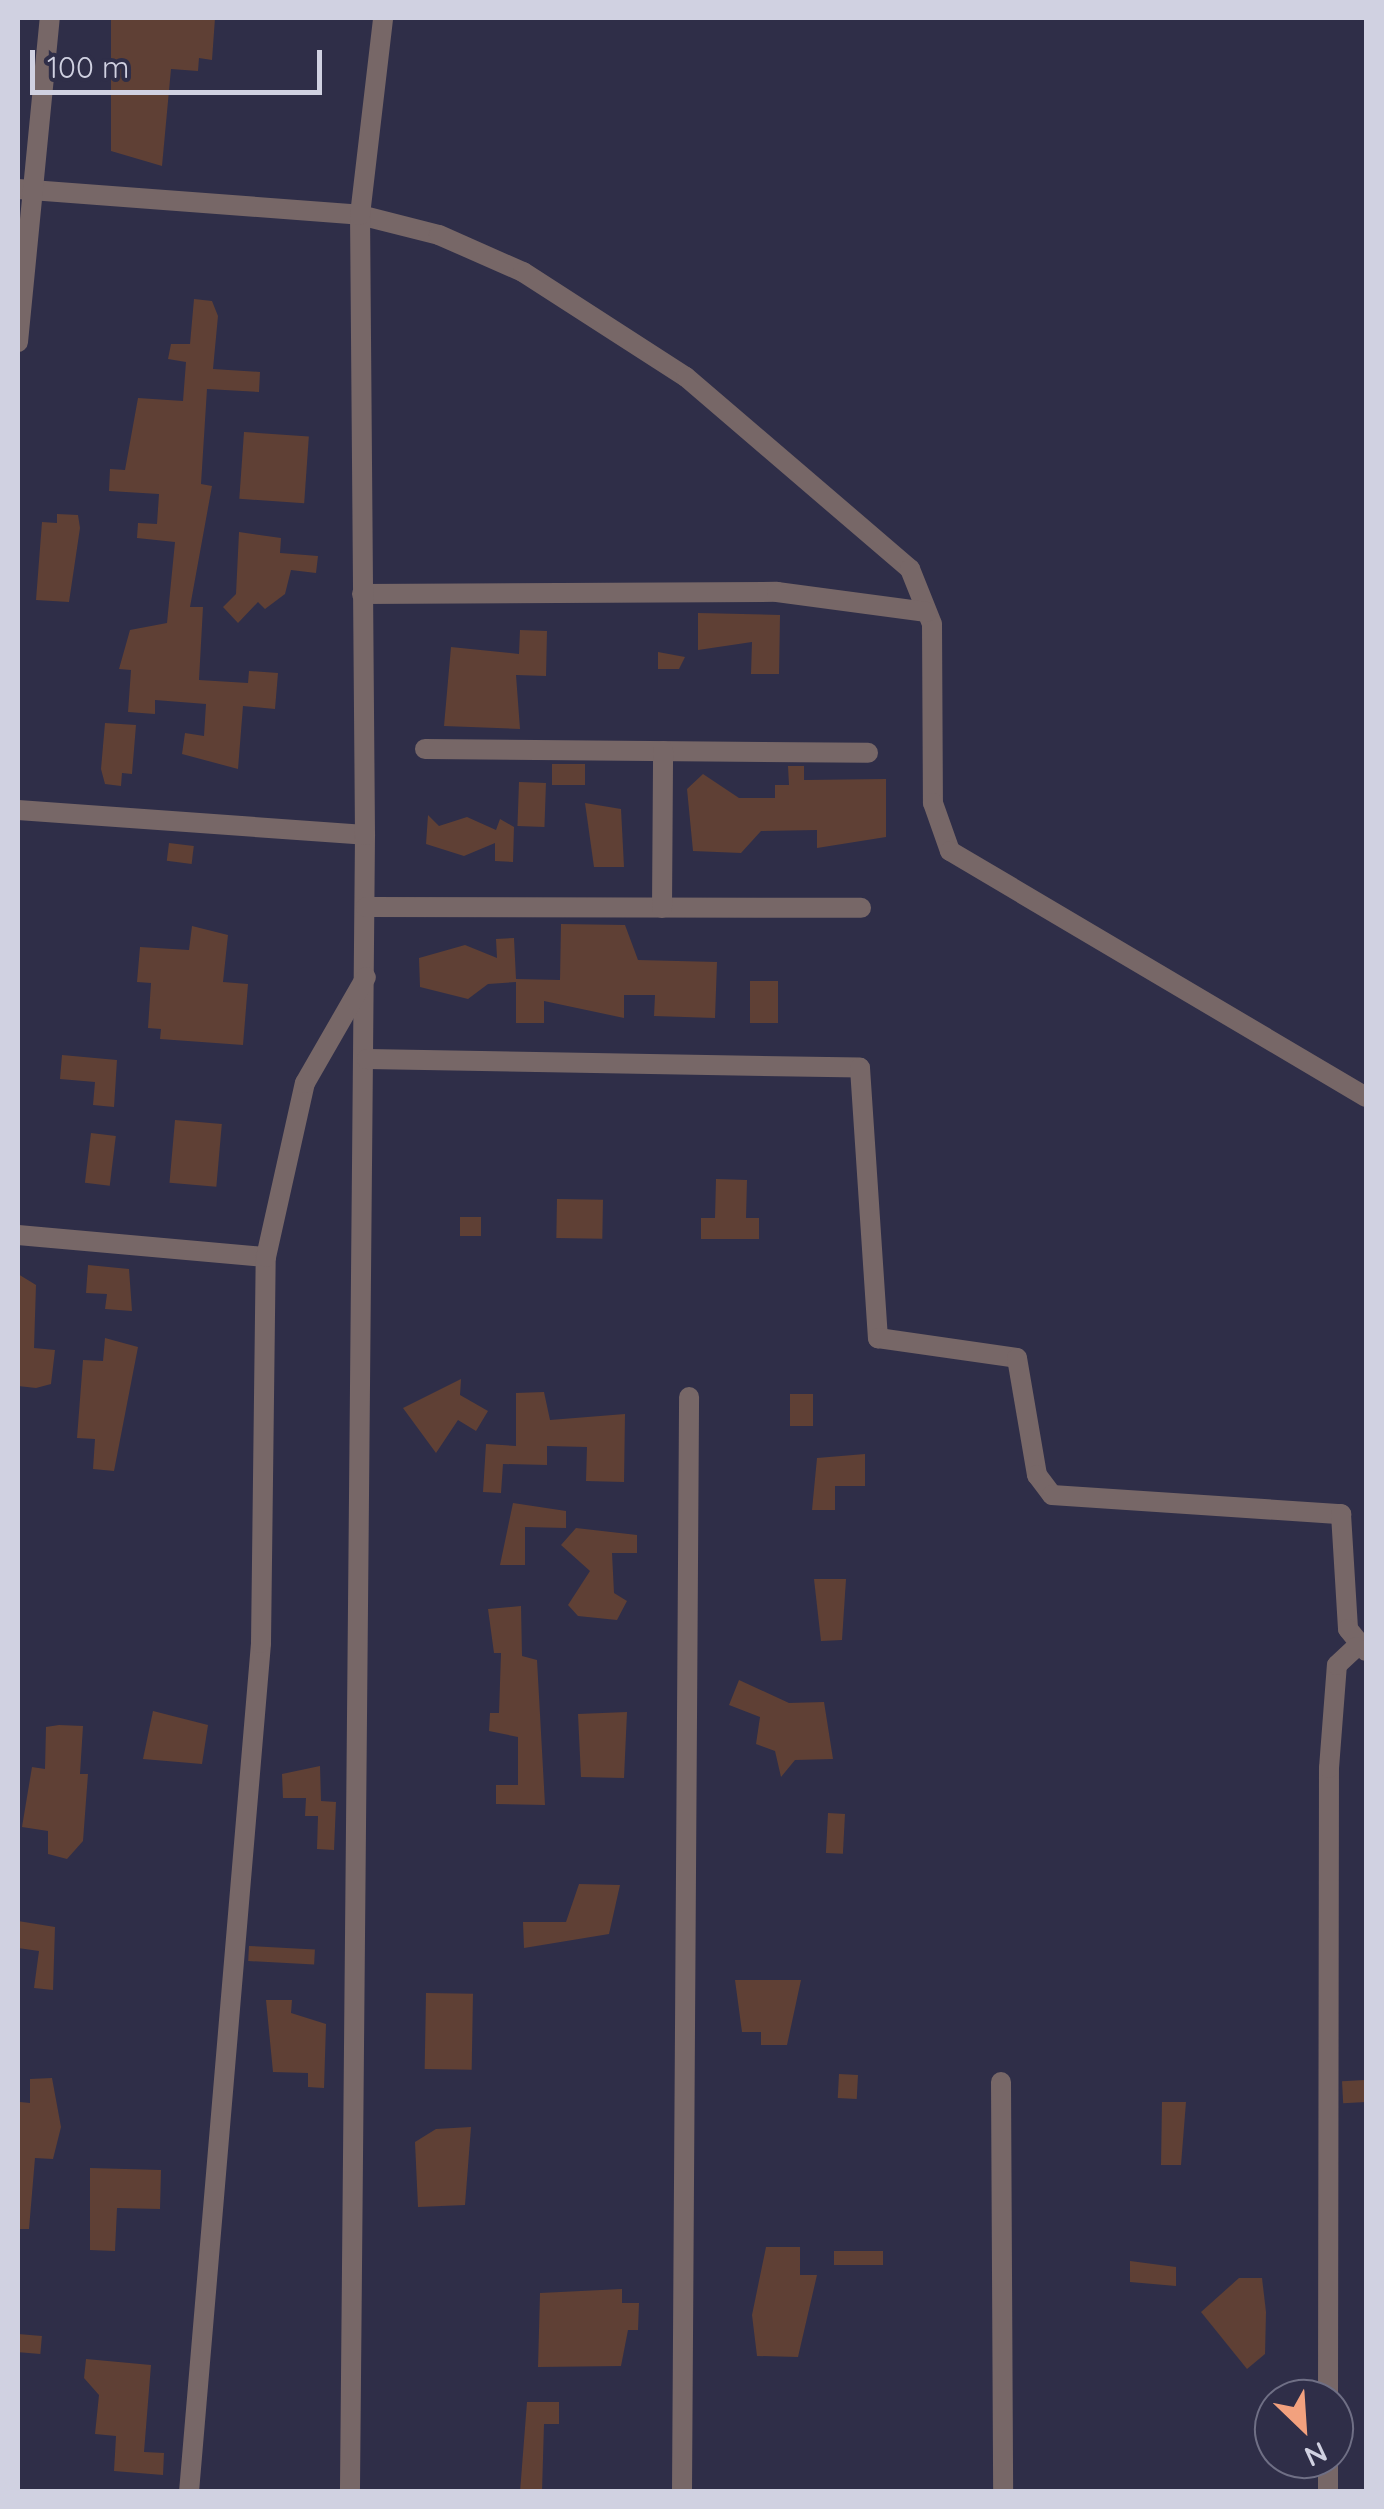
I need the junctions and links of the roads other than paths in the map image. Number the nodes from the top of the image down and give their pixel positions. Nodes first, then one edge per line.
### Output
1 (50, 18) edge
2 (383, 18) edge
3 (24, 189) edge
4 (360, 216) junction
5 (18, 342) edge
6 (362, 594) junction
7 (928, 612) junction
8 (425, 749) dead end
9 (663, 751) junction
10 (868, 753) dead end
11 (18, 810) edge
12 (366, 835) junction
13 (366, 907) junction
14 (662, 908) junction
15 (861, 908) dead end
16 (366, 976) junction
17 (367, 1059) junction
18 (1366, 1096) edge
19 (18, 1234) edge
20 (266, 1257) junction
21 (689, 1398) dead end
22 (1361, 1649) edge
23 (1001, 2082) dead end
24 (1328, 2379) edge
25 (188, 2492) edge
26 (350, 2492) edge
27 (682, 2492) edge
28 (1003, 2492) edge

1 - 3 street
2 - 4 street
3 - 4 street
3 - 5 street
4 - 6 street
4 - 7 street
6 - 7 street
6 - 12 street
7 - 18 street
8 - 9 street
9 - 10 street
9 - 14 street
11 - 12 street
12 - 13 street
13 - 14 street
13 - 16 street
14 - 15 street
16 - 17 street
16 - 20 street
17 - 22 street
17 - 26 street
19 - 20 street
20 - 25 street
21 - 27 street
22 - 24 street
23 - 28 street

